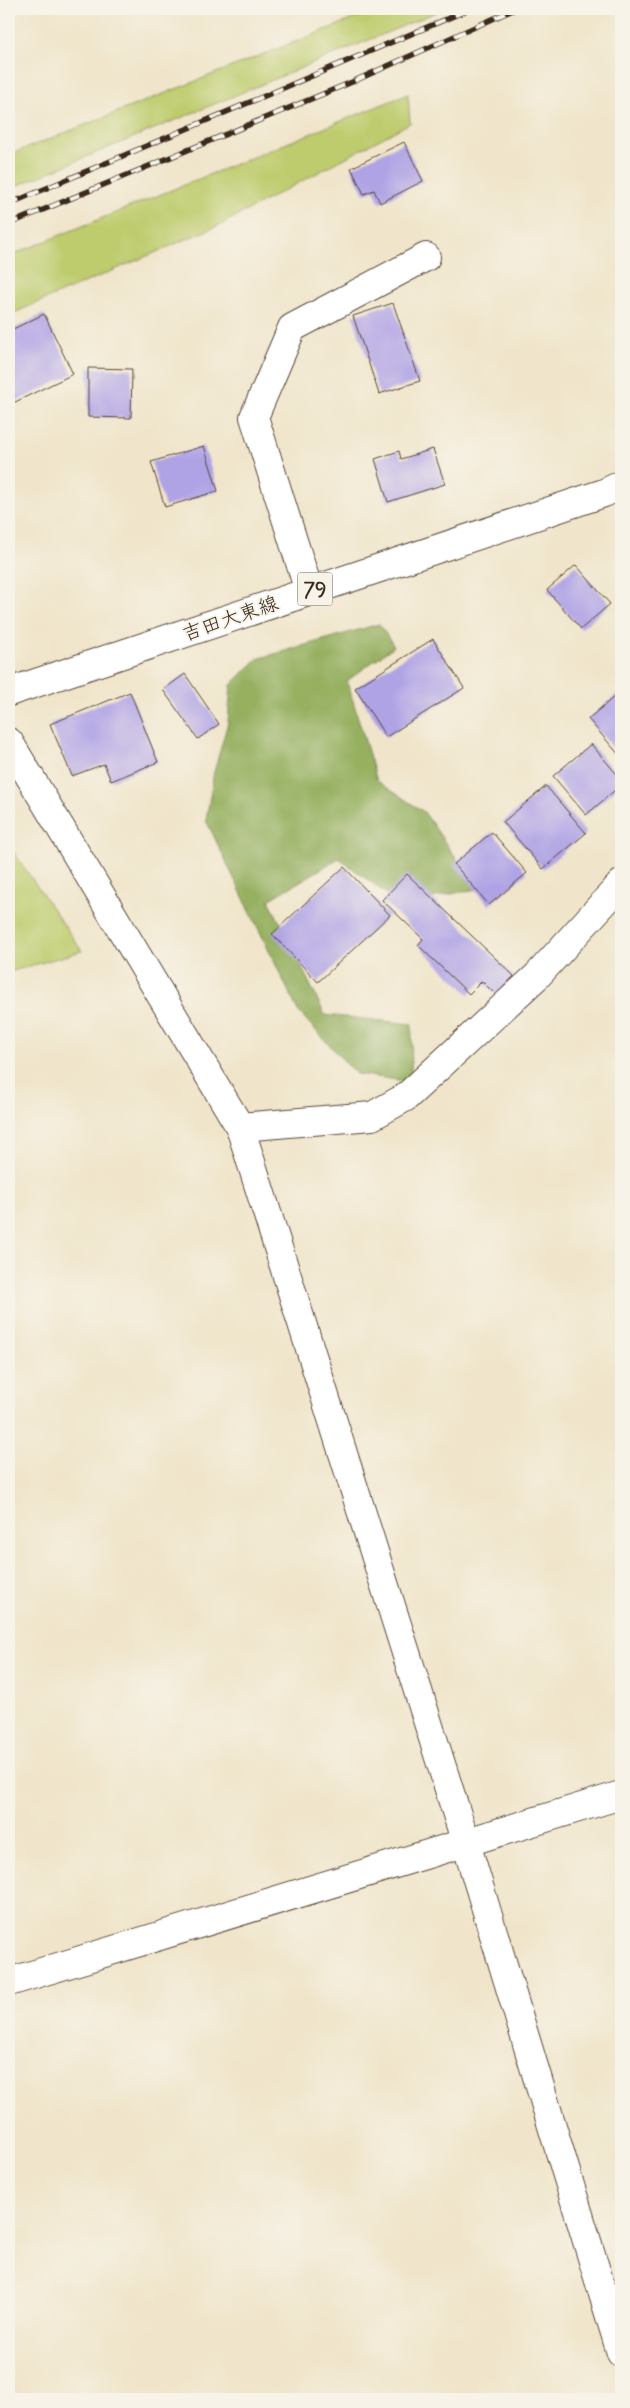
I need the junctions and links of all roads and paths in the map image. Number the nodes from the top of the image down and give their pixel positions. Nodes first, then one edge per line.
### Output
1 (426, 257) dead end
2 (621, 485) edge
3 (309, 591) junction
4 (9, 692) edge
5 (9, 742) edge
6 (621, 884) edge
7 (240, 1127) junction
8 (621, 1795) edge
9 (466, 1843) junction
10 (9, 1982) edge
11 (621, 2353) edge

1 - 3 street
2 - 3 street, 吉田大東線 / 79
3 - 4 street, 吉田大東線 / 79
5 - 7 street
6 - 7 street
7 - 9 street
8 - 9 street
9 - 10 street
9 - 11 street

